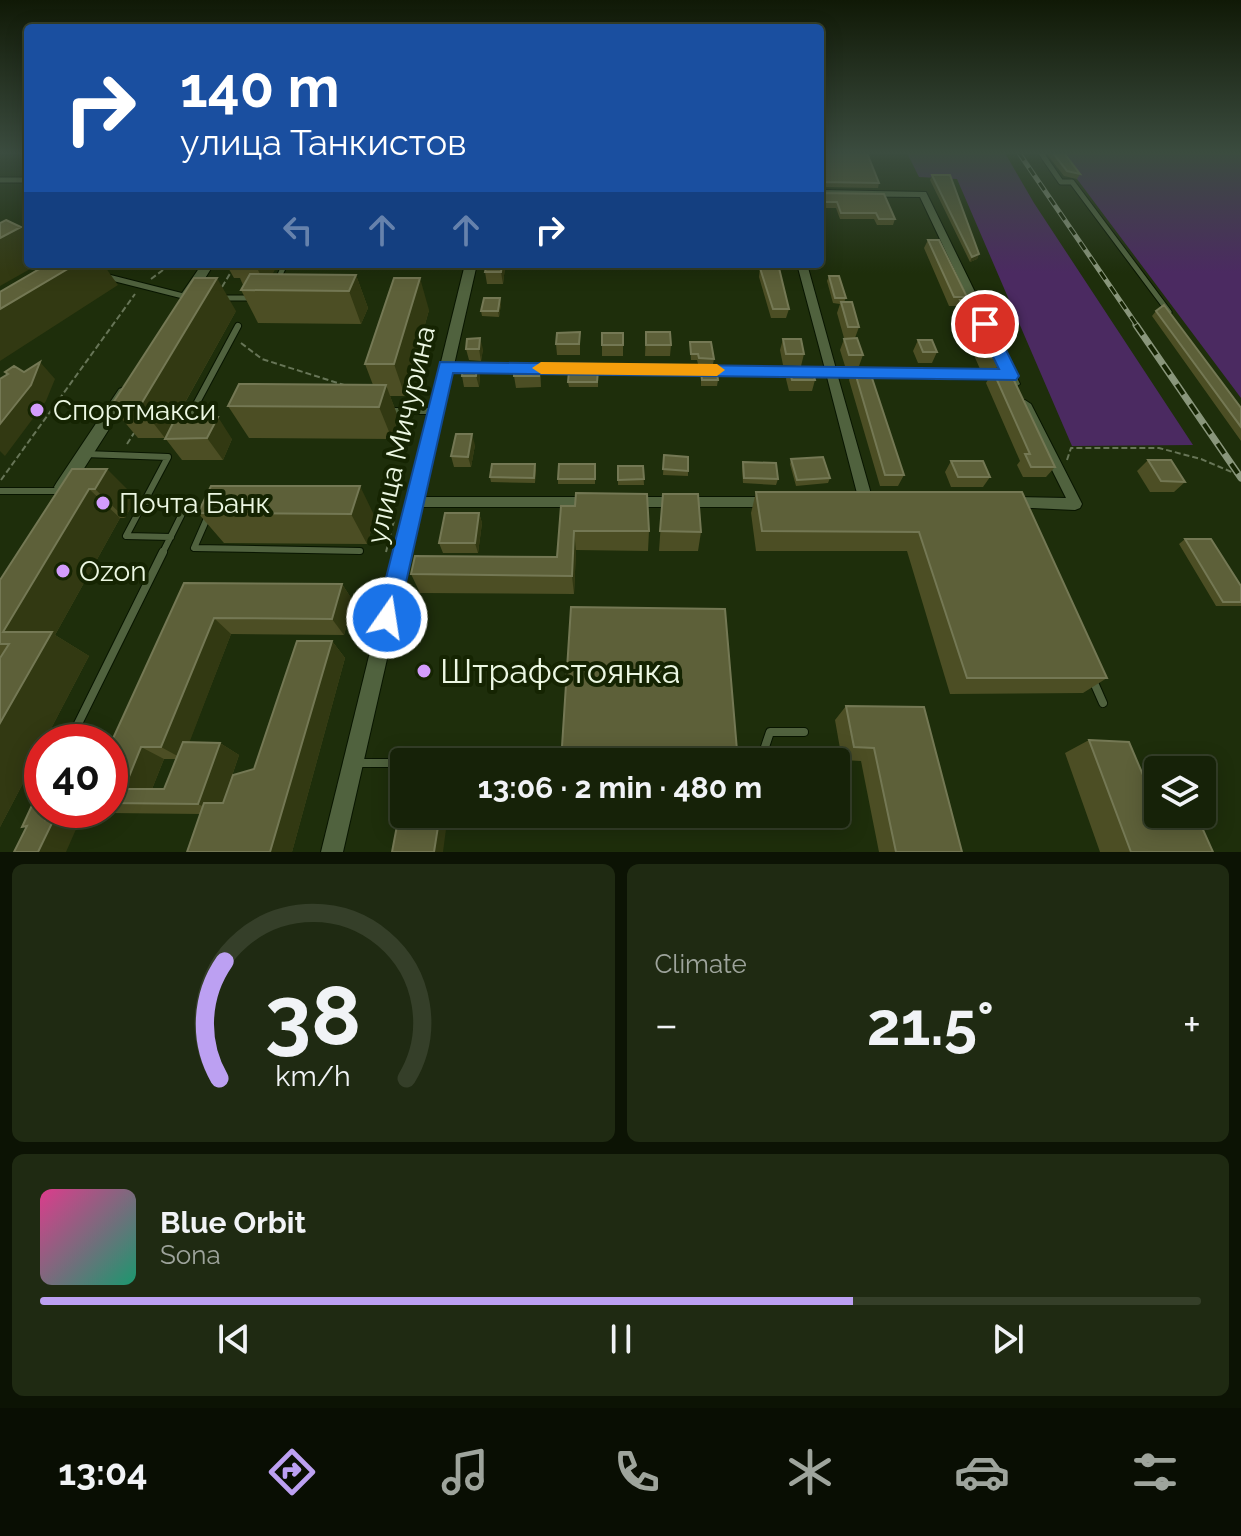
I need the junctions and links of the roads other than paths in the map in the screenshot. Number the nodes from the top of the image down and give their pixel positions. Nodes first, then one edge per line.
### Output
1 (824, 193) edge
2 (1080, 193) edge
3 (206, 268) edge
4 (283, 268) edge
5 (470, 268) edge
6 (803, 268) edge
7 (100, 274) dead end
8 (273, 287) edge
9 (215, 298) edge
10 (254, 298) edge
11 (189, 301) joint
12 (1175, 322) edge
13 (238, 326) dead end
14 (446, 367) junction
15 (829, 372) junction
16 (136, 375) edge
17 (1010, 376) junction
18 (381, 411) edge
19 (435, 411) junction
20 (182, 431) edge
21 (175, 444) edge
22 (84, 454) junction
23 (168, 457) junction
24 (0, 491) edge
25 (56, 497) joint
26 (851, 501) edge
27 (144, 502) junction
28 (188, 502) junction
29 (198, 502) dead end
30 (414, 502) junction
31 (601, 502) edge
32 (617, 502) edge
33 (788, 502) edge
34 (1000, 503) edge
35 (1015, 503) junction
36 (211, 509) edge
37 (1021, 517) edge
38 (171, 537) junction
39 (360, 551) dead end
40 (1090, 674) edge
41 (1103, 703) dead end
42 (78, 724) edge
43 (804, 732) dead end
44 (765, 748) edge
45 (353, 763) junction
46 (390, 763) edge
47 (332, 852) edge

1 - 17 street
2 - 12 lane
3 - 11 main road
4 - 8 lane
5 - 14 street, улица Мичурина
6 - 15 street
7 - 11 lane
9 - 10 lane
13 - 20 lane
14 - 15 street
14 - 19 street, улица Мичурина
15 - 17 street
15 - 26 street
16 - 22 main road
17 - 35 street
18 - 19 lane
19 - 30 street, улица Мичурина
21 - 23 lane
22 - 23 lane
22 - 25 main road
23 - 27 lane
24 - 25 lane
27 - 28 lane
27 - 38 lane
28 - 29 lane
28 - 38 lane
30 - 31 street
30 - 45 street, улица Мичурина
32 - 33 street
34 - 35 street
35 - 37 lane
36 - 39 lane
38 - 42 lane
40 - 41 lane
43 - 44 lane
45 - 46 lane
45 - 47 street, улица Мичурина

